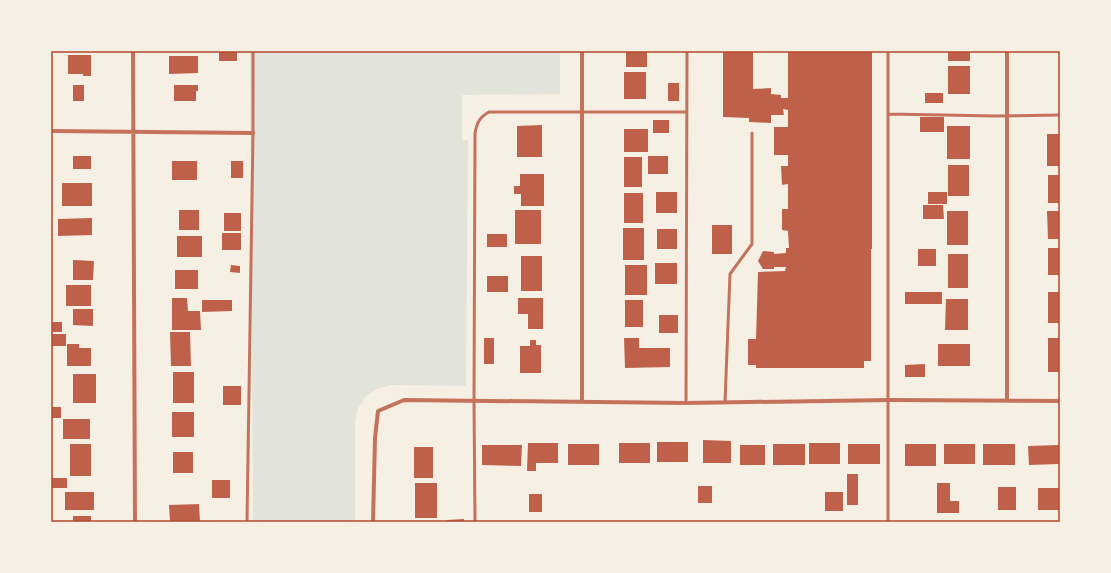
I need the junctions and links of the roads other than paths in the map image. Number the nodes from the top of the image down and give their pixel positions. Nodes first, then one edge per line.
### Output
1 (133, 51) edge
2 (253, 51) edge
3 (582, 51) edge
4 (687, 51) edge
5 (888, 51) edge
6 (1007, 51) edge
7 (583, 112) junction
8 (686, 112) junction
9 (889, 114) junction
10 (1007, 115) junction
11 (1060, 115) edge
12 (51, 131) edge
13 (133, 132) junction
14 (253, 133) junction
15 (752, 133) dead end
16 (889, 400) junction
17 (1007, 400) junction
18 (474, 401) junction
19 (1060, 401) edge
20 (582, 402) junction
21 (686, 402) junction
22 (725, 402) junction
23 (134, 522) edge
24 (247, 522) edge
25 (373, 522) edge
26 (475, 522) edge
27 (888, 522) edge

1 - 13 street
2 - 14 lane
3 - 7 street
4 - 8 lane
5 - 9 lane
6 - 10 street
7 - 8 lane
7 - 18 lane
7 - 20 street
8 - 21 lane
9 - 10 lane
9 - 16 lane
10 - 11 lane
10 - 17 street
12 - 13 street
13 - 14 street
13 - 23 street
14 - 24 lane
15 - 22 lane
16 - 17 street
16 - 22 street
16 - 27 lane
17 - 19 street
18 - 20 street
18 - 25 street
18 - 26 lane
20 - 21 street
21 - 22 street

